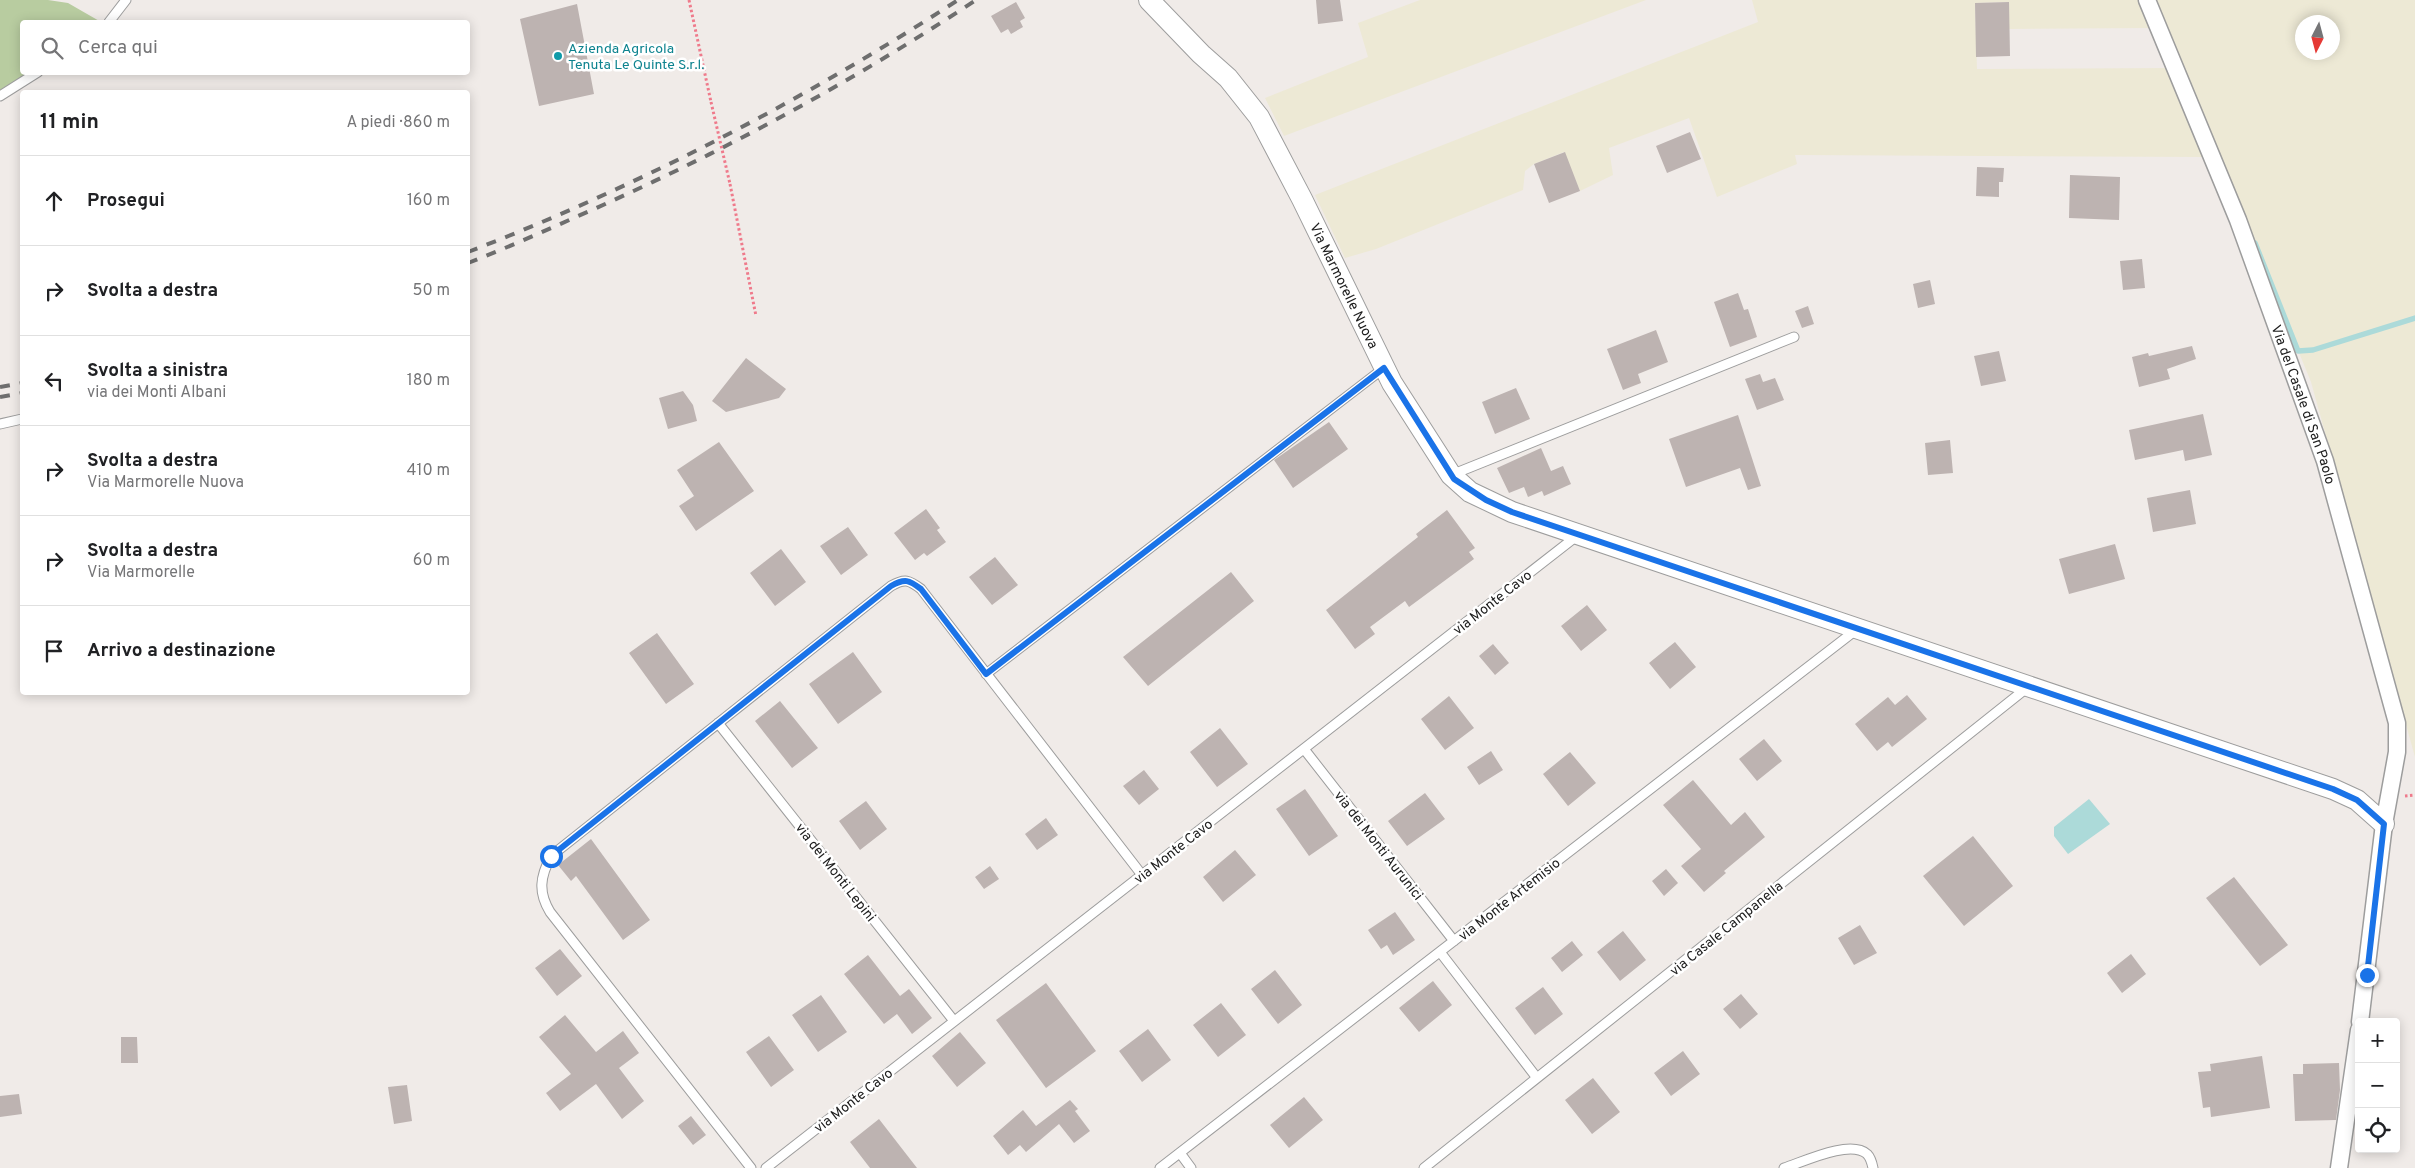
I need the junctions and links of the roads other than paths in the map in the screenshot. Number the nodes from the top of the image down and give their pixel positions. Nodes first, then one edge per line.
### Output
1 (126, 0) edge
2 (1148, 0) edge
3 (2147, 0) edge
4 (111, 20) edge
5 (33, 75) edge
6 (0, 96) edge
7 (1794, 337) dead end
8 (1384, 368) junction
9 (20, 419) edge
10 (0, 424) edge
11 (1451, 475) junction
12 (1580, 534) junction
13 (1857, 629) junction
14 (986, 674) junction
15 (2028, 687) junction
16 (718, 723) junction
17 (1304, 749) junction
18 (2384, 824) junction
19 (1142, 875) junction
20 (1454, 941) junction
21 (1440, 952) junction
22 (2360, 1018) edge
23 (954, 1021) junction
24 (2355, 1058) edge
25 (1537, 1078) junction
26 (1180, 1153) junction
27 (751, 1168) edge
28 (766, 1168) edge
29 (1160, 1168) edge
30 (1191, 1168) edge
31 (1424, 1168) edge
32 (1784, 1168) edge
33 (1873, 1168) edge
34 (2339, 1168) edge

1 - 4 lane
2 - 8 street, Via Marmorelle Nuova
3 - 18 street, Via del Casale di San Paolo
5 - 6 lane
7 - 11 lane
8 - 11 street, Via Marmorelle Nuova
8 - 14 lane
9 - 10 lane
11 - 12 street, Via Marmorelle Nuova
12 - 13 street, Via Marmorelle Nuova
12 - 17 lane, via Monte Cavo
13 - 15 street, Via Marmorelle Nuova
13 - 20 lane, via Monte Artemisio
14 - 16 lane
14 - 19 lane
15 - 18 street, Via Marmorelle Nuova
15 - 25 lane, via Casale Campanella
16 - 23 lane, via dei Monti Lepini
16 - 27 lane
17 - 19 lane, via Monte Cavo
17 - 20 lane, via dei Monti Aurunici
18 - 22 street, Via del Casale di San Paolo
19 - 23 lane, via Monte Cavo
20 - 21 lane, via Monte Artemisio
21 - 25 lane
21 - 26 lane, via Monte Artemisio
23 - 28 lane, via Monte Cavo
24 - 34 street
25 - 31 lane, via Casale Campanella
26 - 29 lane, via Monte Artemisio
26 - 30 lane
32 - 33 lane

